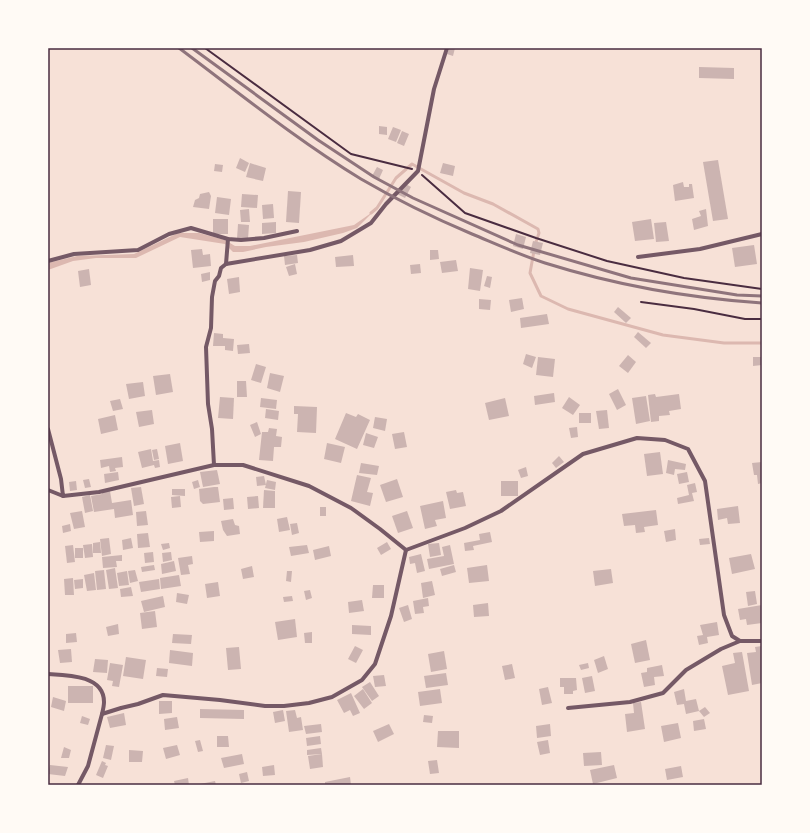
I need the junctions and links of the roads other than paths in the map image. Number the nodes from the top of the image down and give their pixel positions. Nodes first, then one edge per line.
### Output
1 (446, 48) edge
2 (297, 231) dead end
3 (762, 234) edge
4 (228, 239) junction
5 (638, 257) dead end
6 (48, 261) edge
7 (226, 264) junction
8 (48, 429) edge
9 (214, 465) junction
10 (48, 490) edge
11 (63, 496) junction
12 (406, 550) junction
13 (740, 641) junction
14 (762, 642) edge
15 (48, 674) edge
16 (568, 708) dead end
17 (102, 714) junction
18 (78, 785) edge

1 - 7 street
2 - 4 street
3 - 5 street
4 - 6 street
4 - 7 street
7 - 9 street
8 - 11 street
9 - 11 street
9 - 12 street
10 - 11 street
12 - 13 street
12 - 17 street
13 - 14 street
13 - 16 street
15 - 17 street
17 - 18 street

